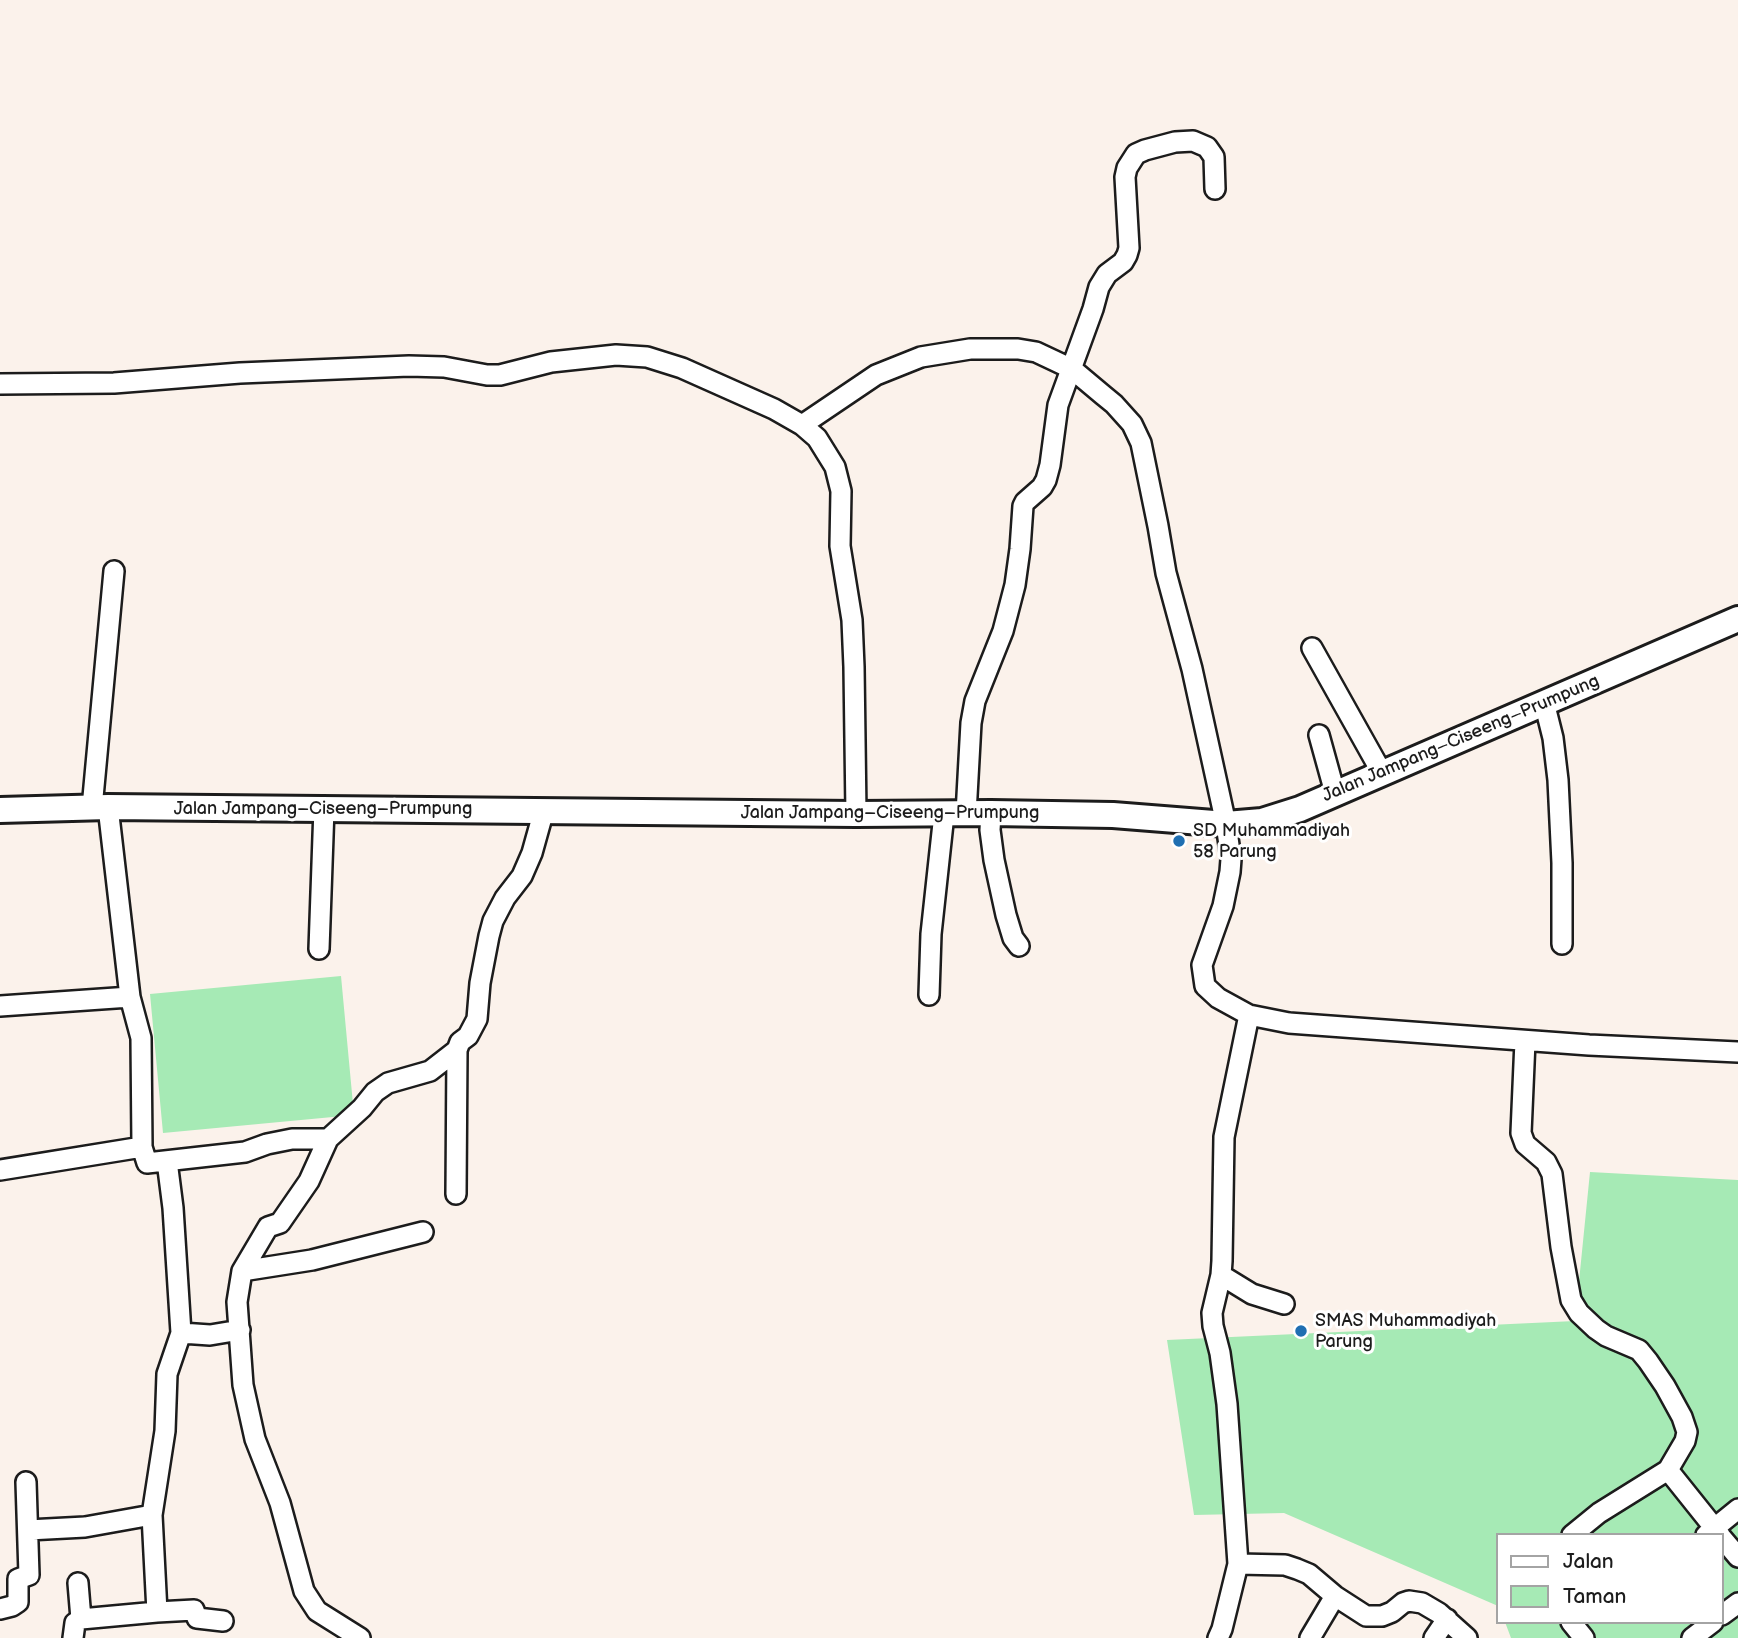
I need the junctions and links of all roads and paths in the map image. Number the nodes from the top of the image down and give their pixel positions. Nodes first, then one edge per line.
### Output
1 (1214, 189) dead end
2 (1072, 369) junction
3 (0, 384) edge
4 (802, 425) junction
5 (114, 571) dead end
6 (1738, 619) edge
7 (1312, 648) dead end
8 (1544, 702) junction
9 (1319, 735) dead end
10 (1382, 774) junction
11 (1335, 793) junction
12 (100, 807) junction
13 (324, 808) junction
14 (0, 810) edge
15 (544, 810) junction
16 (991, 813) junction
17 (856, 814) junction
18 (955, 814) junction
19 (1226, 824) junction
20 (1562, 944) dead end
21 (1018, 946) dead end
22 (319, 949) dead end
23 (929, 995) dead end
24 (130, 997) junction
25 (0, 1006) edge
26 (1249, 1015) junction
27 (1525, 1041) junction
28 (457, 1050) junction
29 (1738, 1052) edge
30 (328, 1139) junction
31 (142, 1147) junction
32 (167, 1161) junction
33 (0, 1170) edge
34 (456, 1194) dead end
35 (423, 1232) dead end
36 (242, 1271) junction
37 (1221, 1275) junction
38 (1284, 1304) dead end
39 (240, 1330) junction
40 (181, 1333) junction
41 (1668, 1470) junction
42 (26, 1482) dead end
43 (1738, 1509) edge
44 (152, 1515) junction
45 (28, 1530) junction
46 (1574, 1533) edge
47 (1715, 1533) edge
48 (1717, 1533) edge
49 (1724, 1542) edge
50 (1738, 1557) edge
51 (1238, 1564) junction
52 (78, 1583) dead end
53 (1335, 1596) junction
54 (0, 1609) edge
55 (157, 1612) junction
56 (81, 1619) junction
57 (1447, 1619) junction
58 (223, 1621) dead end
59 (1710, 1624) edge
60 (73, 1638) edge
61 (360, 1638) edge
62 (1218, 1638) edge
63 (1310, 1638) edge
64 (1434, 1638) edge
65 (1466, 1638) edge
66 (1692, 1638) edge

1 - 2 street
2 - 4 street
2 - 18 street
2 - 19 street
3 - 4 street
4 - 17 street
5 - 12 street
6 - 8 main road, Jalan Jampang–Ciseeng–Prumpung
7 - 10 street
8 - 10 main road, Jalan Jampang–Ciseeng–Prumpung
8 - 20 street
9 - 11 street
10 - 11 main road, Jalan Jampang–Ciseeng–Prumpung
11 - 19 main road, Jalan Jampang–Ciseeng–Prumpung
12 - 13 main road, Jalan Jampang–Ciseeng–Prumpung
12 - 14 main road, Jalan Jampang–Ciseeng–Prumpung
12 - 24 street
13 - 15 main road, Jalan Jampang–Ciseeng–Prumpung
13 - 22 street
15 - 17 main road, Jalan Jampang–Ciseeng–Prumpung
15 - 28 street
16 - 18 main road, Jalan Jampang–Ciseeng–Prumpung
16 - 19 main road, Jalan Jampang–Ciseeng–Prumpung
16 - 21 street
17 - 18 main road, Jalan Jampang–Ciseeng–Prumpung
18 - 23 street
19 - 26 street
24 - 25 street
24 - 31 street
26 - 27 street
26 - 37 street
27 - 29 street
27 - 41 street
28 - 30 street
28 - 34 street
30 - 32 street
30 - 36 street
31 - 32 street
31 - 33 street
32 - 40 street
35 - 36 street
36 - 39 street
37 - 38 street
37 - 51 street
39 - 40 street
39 - 61 street
40 - 44 street
41 - 46 street
41 - 47 street
42 - 45 street
43 - 48 street
44 - 45 street
44 - 55 street
45 - 54 street
49 - 50 street
51 - 53 street
51 - 62 street
52 - 56 street
53 - 57 street
53 - 63 street
55 - 56 street
55 - 58 street
56 - 60 street
57 - 64 street
57 - 65 street
59 - 66 street

